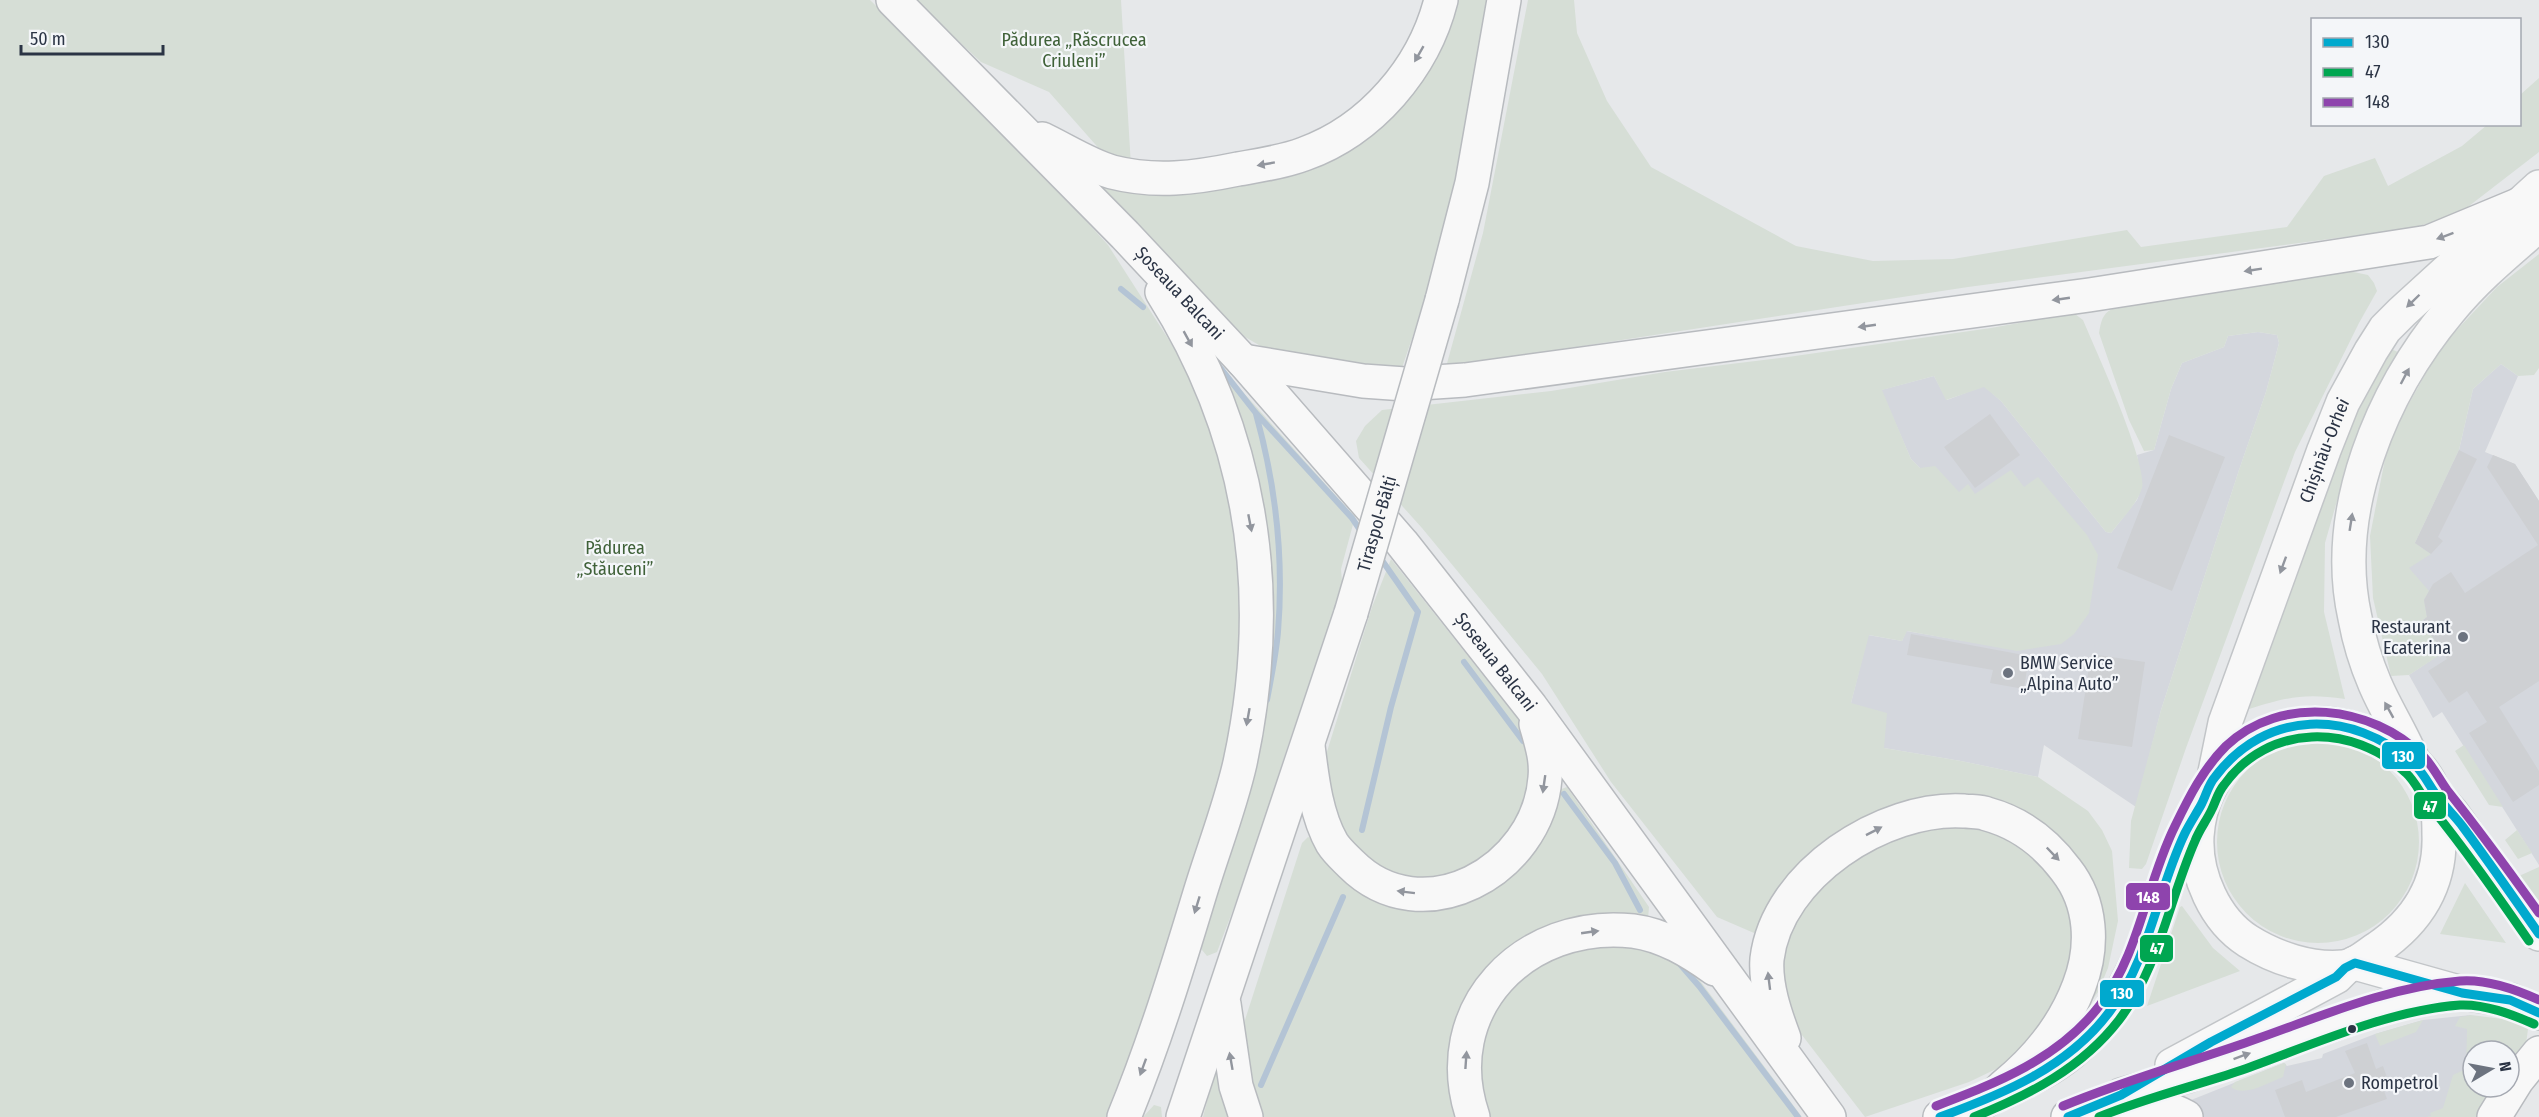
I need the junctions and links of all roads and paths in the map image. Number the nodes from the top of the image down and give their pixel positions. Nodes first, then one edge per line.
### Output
1 (893, 0) edge
2 (1441, 0) edge
3 (1504, 0) edge
4 (1021, 128) junction
5 (2532, 206) edge
6 (1125, 235) junction
7 (1243, 361) junction
8 (1531, 707) junction
9 (1308, 741) junction
10 (2414, 763) junction
11 (2208, 790) junction
12 (2434, 792) junction
13 (2539, 934) edge
14 (2345, 969) junction
15 (1732, 981) junction
16 (2462, 993) junction
17 (1223, 994) junction
18 (2539, 1012) edge
19 (1162, 1016) junction
20 (2319, 1029) junction
21 (1209, 1037) junction
22 (2539, 1053) edge
23 (1799, 1076) junction
24 (2121, 1095) junction
25 (1988, 1100) junction
26 (2078, 1113) edge
27 (1124, 1117) edge
28 (1183, 1117) edge
29 (1246, 1117) edge
30 (1473, 1117) edge
31 (1829, 1117) edge
32 (1940, 1117) edge
33 (2186, 1117) edge
34 (2494, 1117) edge

1 - 4 main road
2 -> 4 main road
3 - 9 main road, Tiraspol-Bălți, bridge
4 - 6 main road
5 -> 7 main road
10 -> 5 main road
5 -> 11 main road, Chișinău-Orhei
6 - 7 main road, Șoseaua Balcani
6 -> 19 main road
7 - 8 main road, Șoseaua Balcani
8 -> 9 main road
8 - 15 main road, Șoseaua Balcani
9 - 17 main road, Tiraspol-Bălți
10 - 11 main road
10 - 12 main road
11 - 14 main road
11 - 25 main road, Chișinău-Orhei
12 - 13 main road
12 - 14 main road
14 - 16 main road
14 - 20 main road
14 - 24 main road
15 - 23 main road, Șoseaua Balcani
30 -> 15 main road
16 - 18 main road
16 - 20 main road
17 - 21 main road, Tiraspol-Bălți
29 -> 17 main road
19 - 21 main road
19 -> 27 main road
24 -> 20 main road
21 - 28 main road, Tiraspol-Bălți
22 - 34 main road
23 -> 25 main road
23 - 31 main road, Șoseaua Balcani
24 - 26 main road
25 - 32 main road, Chișinău-Orhei
26 - 33 main road

